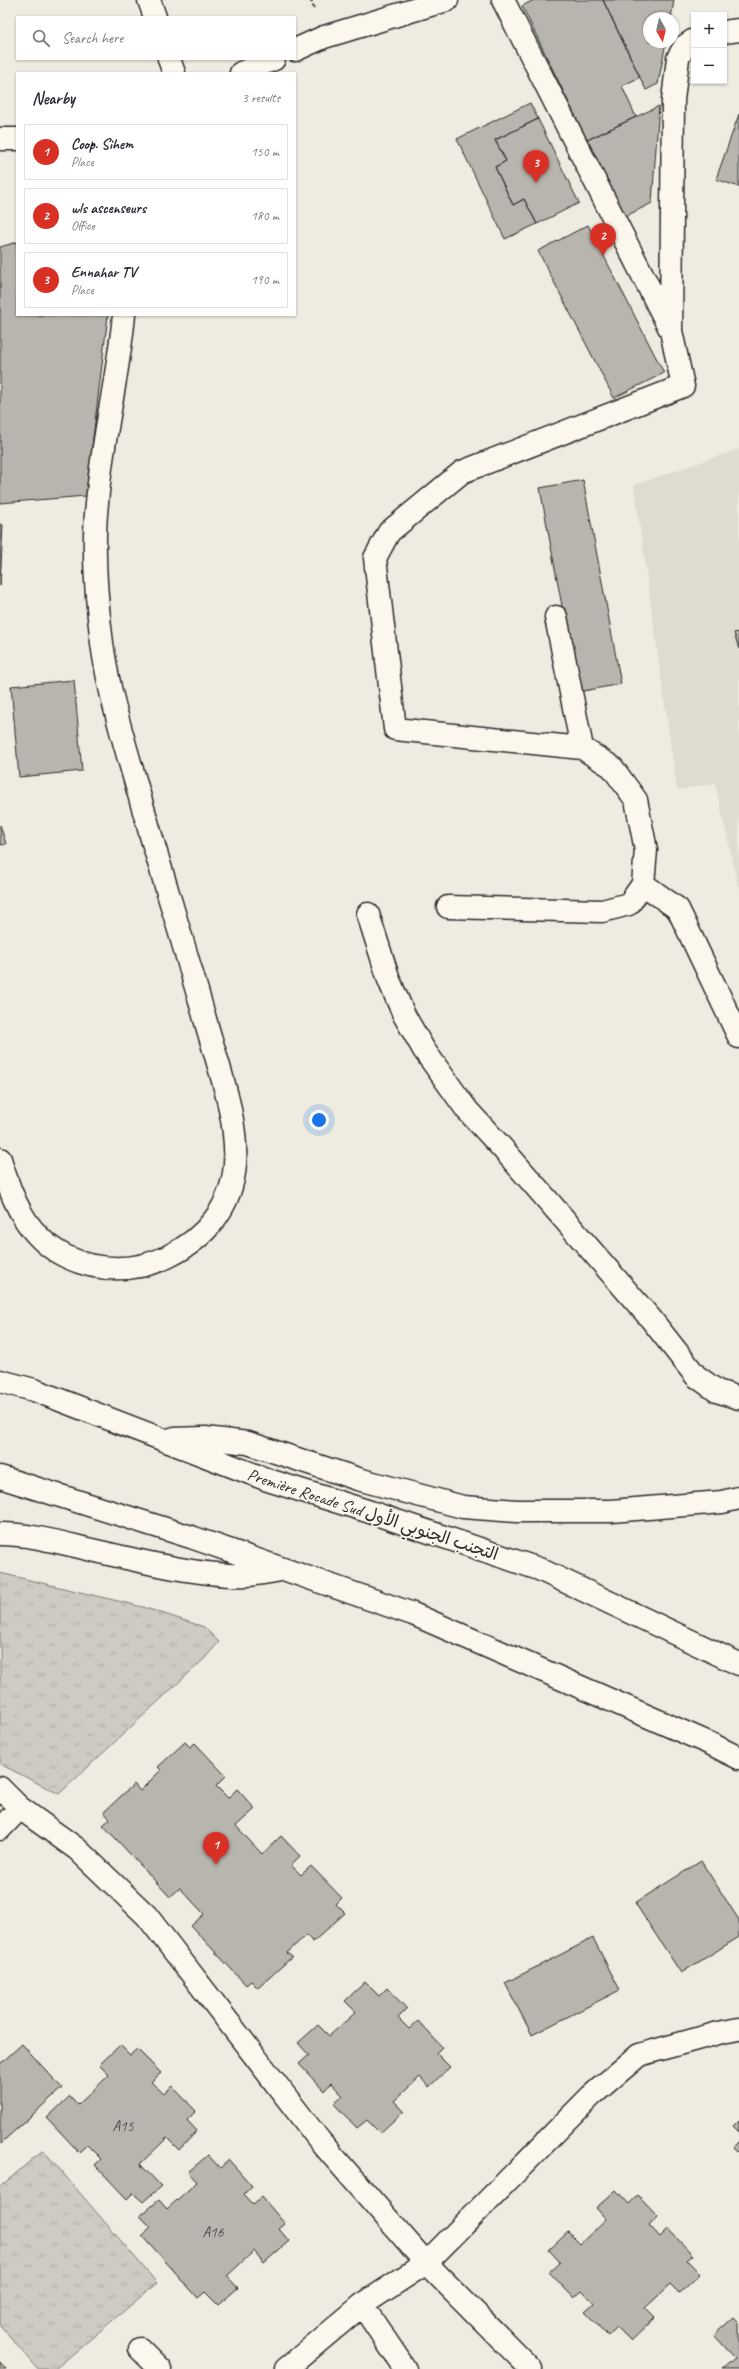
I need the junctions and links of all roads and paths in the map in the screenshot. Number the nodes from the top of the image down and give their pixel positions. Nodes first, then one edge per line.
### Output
1 (149, 0) edge
2 (447, 0) edge
3 (503, 0) edge
4 (154, 16) edge
5 (739, 30) edge
6 (727, 32) edge
7 (691, 42) edge
8 (296, 50) edge
9 (169, 60) edge
10 (272, 60) edge
11 (174, 72) edge
12 (243, 72) edge
13 (0, 139) edge
14 (16, 139) edge
15 (124, 316) edge
16 (671, 331) junction
17 (556, 616) dead end
18 (582, 748) junction
19 (643, 884) junction
20 (448, 907) dead end
21 (368, 914) dead end
22 (739, 1037) edge
23 (0, 1159) edge
24 (0, 1373) edge
25 (0, 1381) edge
26 (34, 1390) junction
27 (739, 1398) edge
28 (160, 1439) junction
29 (0, 1477) edge
30 (739, 1498) edge
31 (0, 1534) edge
32 (284, 1570) junction
33 (739, 1664) edge
34 (739, 1758) edge
35 (0, 1788) edge
36 (10, 1805) edge
37 (0, 1829) edge
38 (739, 2029) edge
39 (426, 2263) junction
40 (362, 2305) junction
41 (140, 2348) dead end
42 (160, 2369) edge
43 (286, 2369) edge
44 (405, 2369) edge
45 (530, 2369) edge

1 - 4 main road
2 - 8 main road
3 - 16 main road
5 - 6 main road
7 - 16 main road
9 - 11 main road
10 - 12 main road
13 - 14 main road
15 - 23 main road
16 - 18 main road
17 - 18 main road
18 - 19 main road
19 - 20 main road
19 - 22 main road
21 - 27 main road
24 - 26 main road
25 - 26 main road, Première Rocade Sud التجنب الجنوبي الأول
26 - 28 main road, Première Rocade Sud التجنب الجنوبي الأول
28 - 30 main road
28 - 33 main road, Première Rocade Sud التجنب الجنوبي الأول
29 - 32 main road
31 - 32 main road
32 - 34 main road
35 - 36 main road
36 - 37 main road
36 - 39 main road
38 - 39 main road
39 - 40 main road
39 - 45 main road
40 - 43 main road
40 - 44 main road
41 - 42 main road

